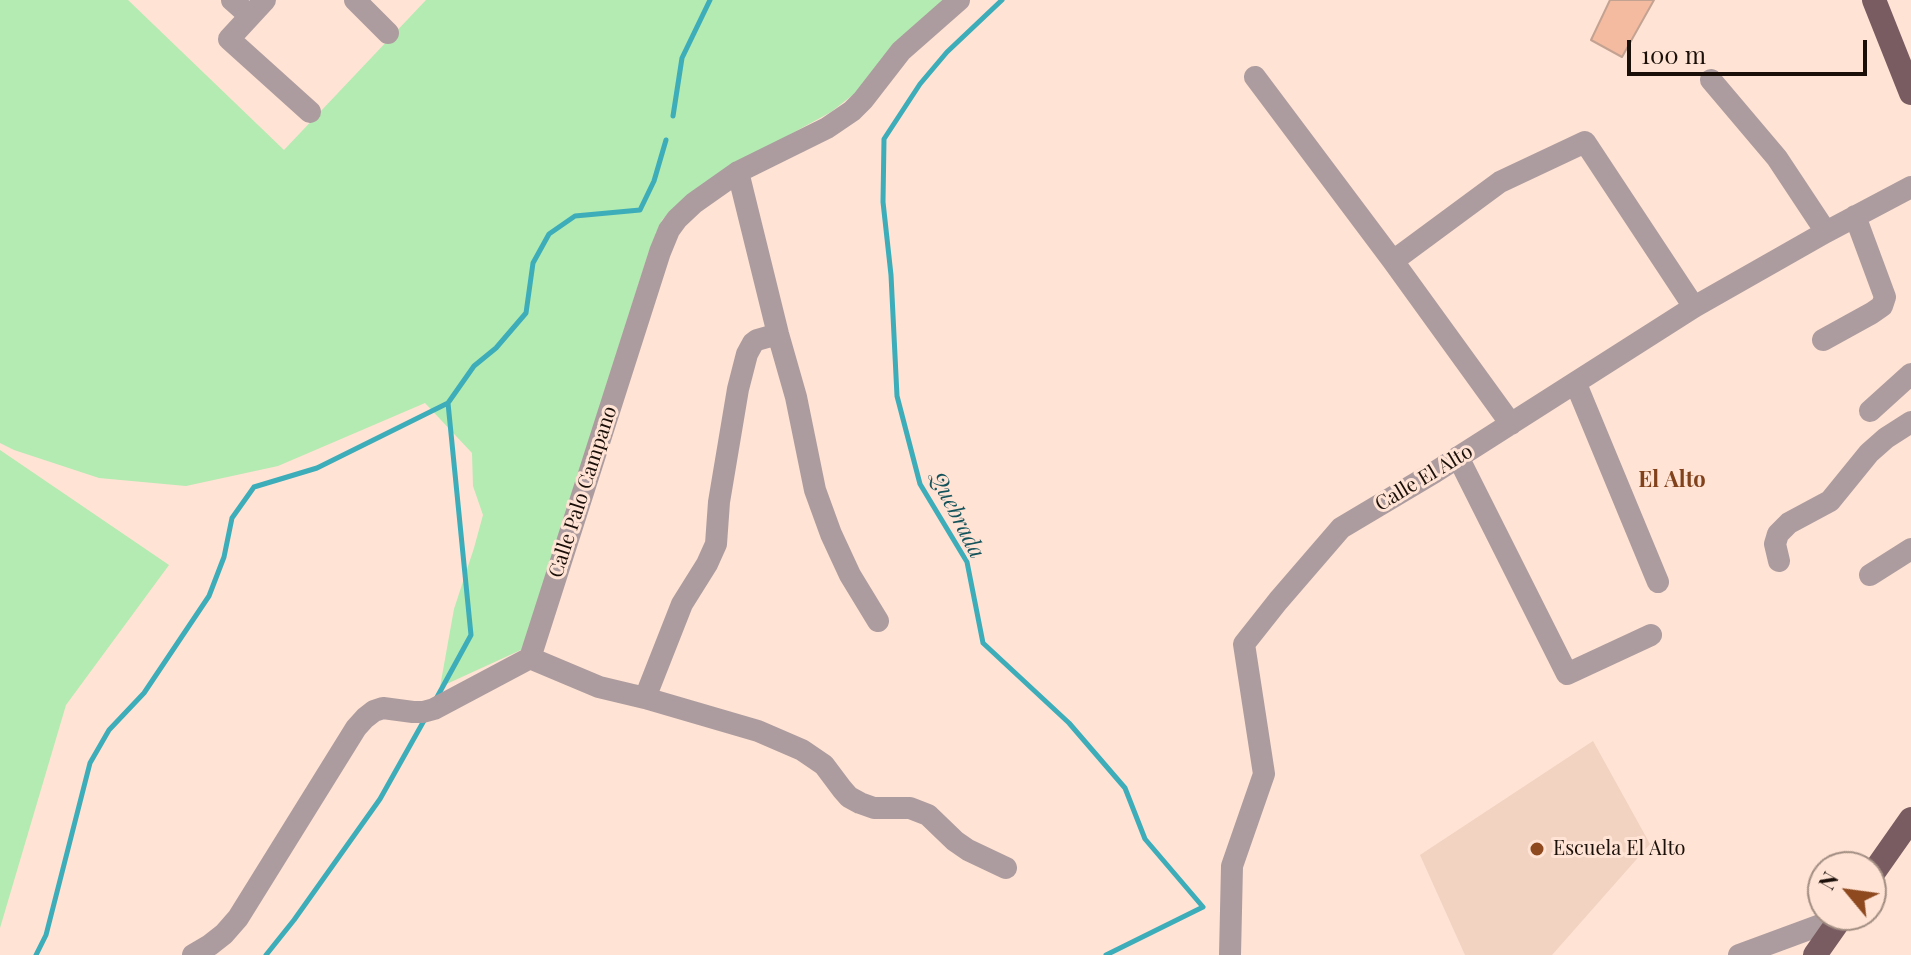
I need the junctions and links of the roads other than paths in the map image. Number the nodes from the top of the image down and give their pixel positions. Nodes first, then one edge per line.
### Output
1 (232, 0) edge
2 (355, 0) edge
3 (959, 0) edge
4 (1874, 0) edge
5 (257, 8) edge
6 (388, 33) dead end
7 (1255, 77) dead end
8 (1711, 80) dead end
9 (1911, 93) edge
10 (310, 112) dead end
11 (738, 172) junction
12 (1911, 187) edge
13 (1855, 216) junction
14 (1826, 232) junction
15 (1393, 261) junction
16 (1694, 307) junction
17 (778, 334) junction
18 (1823, 340) dead end
19 (1911, 374) edge
20 (1576, 384) junction
21 (1870, 411) dead end
22 (1911, 422) edge
23 (1511, 424) junction
24 (1458, 457) junction
25 (1911, 549) edge
26 (1779, 561) dead end
27 (1870, 575) dead end
28 (1658, 582) dead end
29 (878, 621) dead end
30 (1651, 635) dead end
31 (530, 658) junction
32 (645, 698) junction
33 (1911, 819) edge
34 (1887, 853) edge
35 (1006, 868) dead end
36 (1807, 930) edge
37 (1832, 931) edge
38 (193, 955) edge
39 (1230, 955) edge
40 (1739, 955) edge
41 (1815, 955) edge

1 - 5 street
2 - 6 street
3 - 11 street, Calle Palo Campano
4 - 9 main road
5 - 10 street
7 - 15 street
8 - 14 street
11 - 17 street
11 - 31 street, Calle Palo Campano
12 - 13 street, Calle El Alto
13 - 14 street, Calle El Alto
13 - 18 street
14 - 16 street, Calle El Alto
15 - 16 street
15 - 23 street
16 - 20 street, Calle El Alto
17 - 29 street
17 - 32 street
19 - 21 street
20 - 23 street, Calle El Alto
20 - 28 street
22 - 26 street
23 - 24 street, Calle El Alto
24 - 30 street
24 - 39 street, Calle El Alto
25 - 27 street
31 - 32 street
31 - 38 street
32 - 35 street
33 - 34 main road
36 - 40 street
37 - 41 main road

